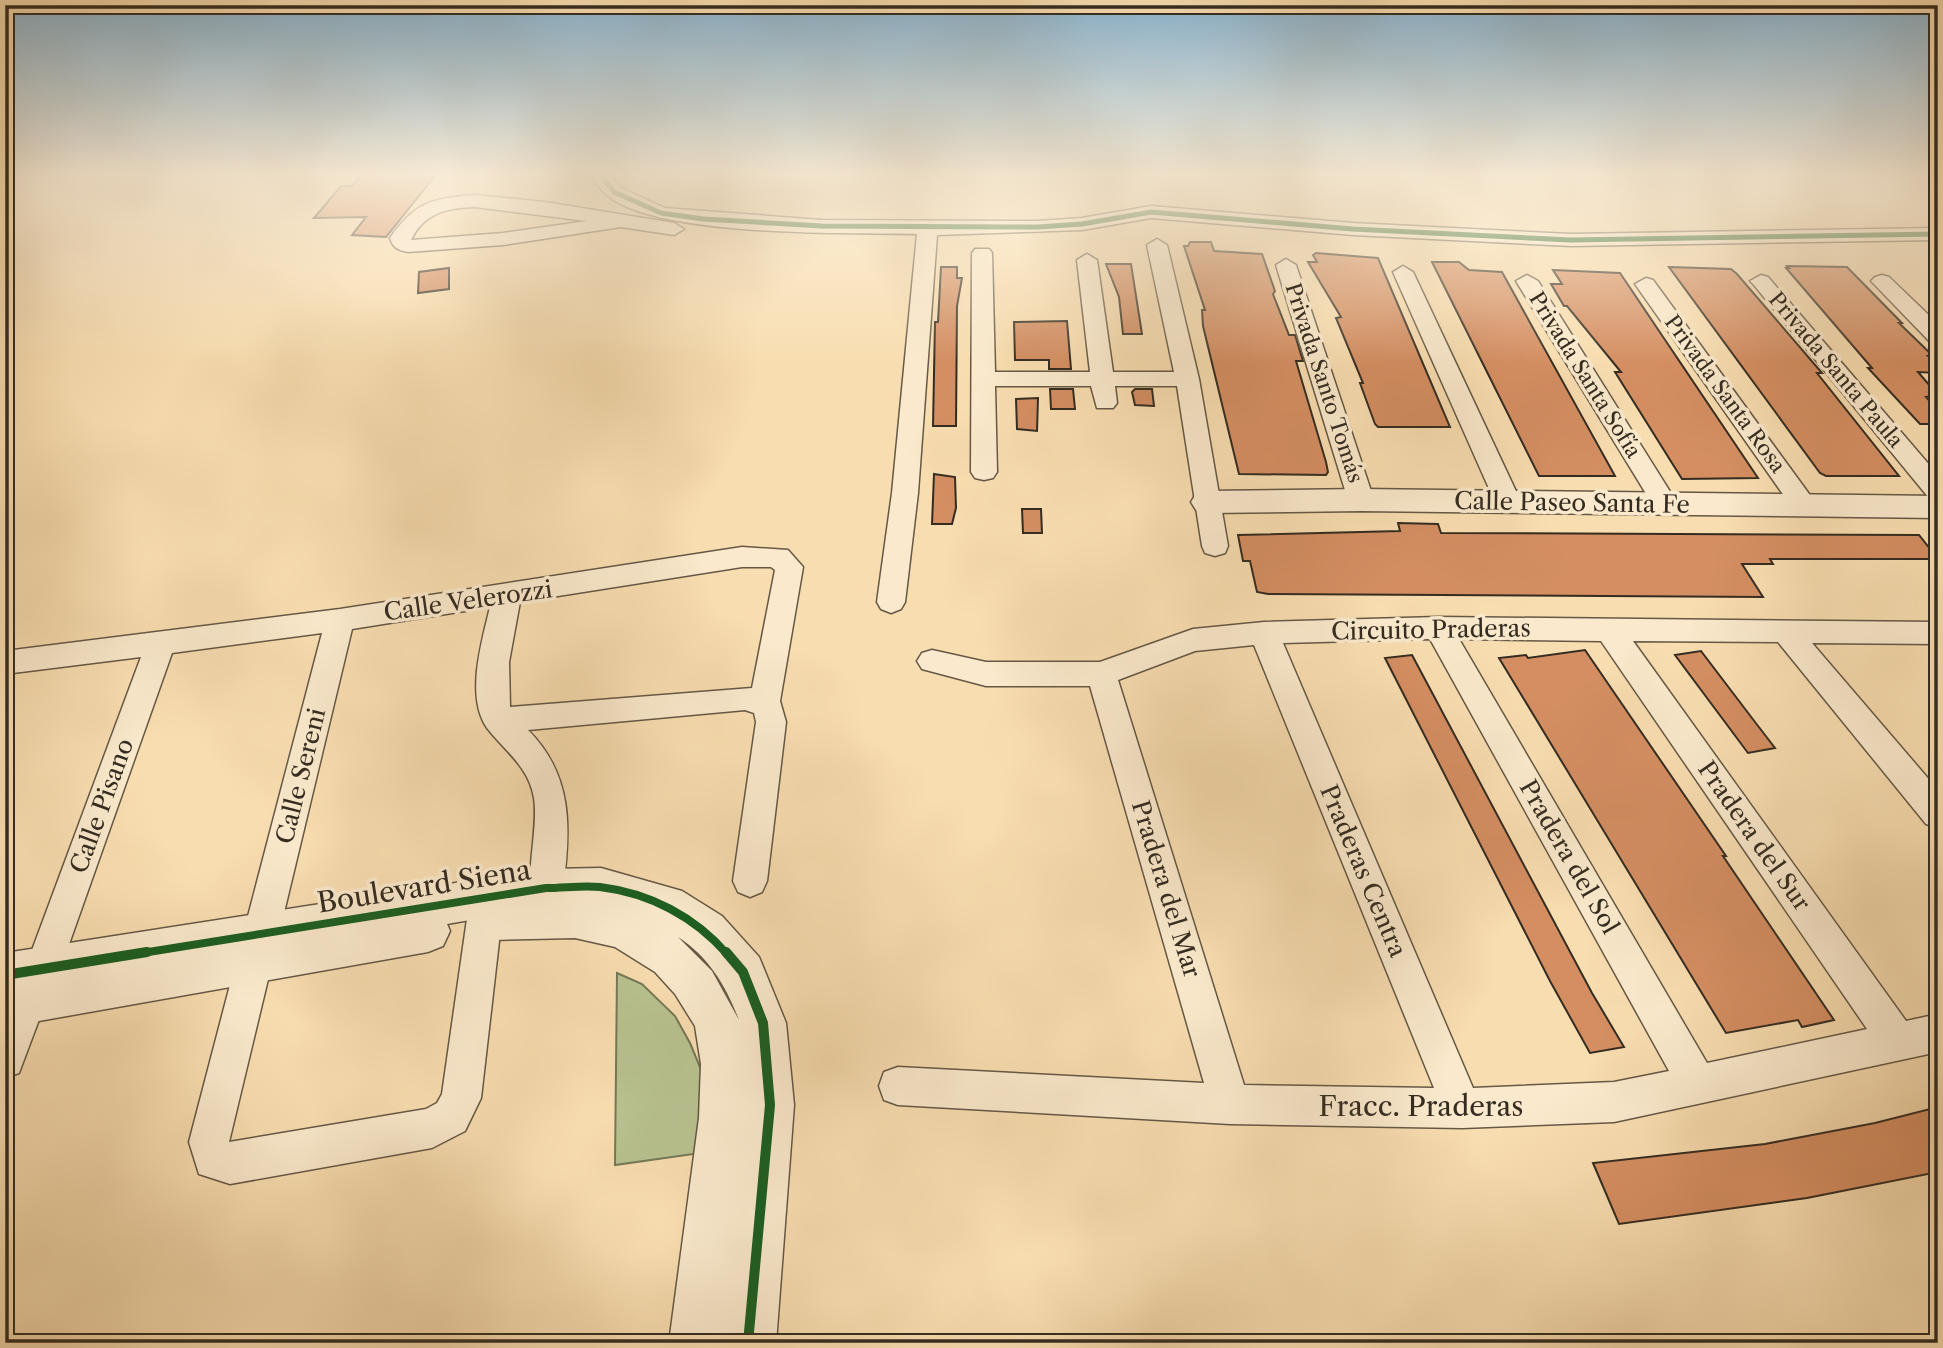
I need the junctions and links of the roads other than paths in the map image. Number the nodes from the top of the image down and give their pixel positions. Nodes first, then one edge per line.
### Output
1 (927, 236) edge
2 (401, 237) edge
3 (509, 237) edge
4 (1510, 237) edge
5 (1760, 237) edge
6 (1157, 245) dead end
7 (982, 253) dead end
8 (1087, 260) dead end
9 (1286, 265) dead end
10 (1404, 272) dead end
11 (1527, 281) dead end
12 (1761, 281) dead end
13 (1882, 281) dead end
14 (1646, 284) dead end
15 (1938, 337) edge
16 (985, 379) junction
17 (1101, 379) junction
18 (1187, 379) junction
19 (1105, 403) dead end
20 (984, 472) dead end
21 (1938, 492) edge
22 (1361, 500) junction
23 (1207, 502) junction
24 (1508, 502) junction
25 (1665, 504) junction
26 (1803, 504) junction
27 (1938, 507) edge
28 (1215, 546) dead end
29 (508, 593) junction
30 (891, 602) dead end
31 (340, 620) junction
32 (1438, 628) junction
33 (1609, 629) junction
34 (1264, 633) junction
35 (1787, 633) junction
36 (1938, 633) edge
37 (161, 643) junction
38 (932, 661) dead end
39 (5, 663) edge
40 (1101, 674) junction
41 (764, 703) junction
42 (499, 720) junction
43 (1938, 814) edge
44 (750, 881) dead end
45 (545, 888) junction
46 (486, 908) junction
47 (259, 947) junction
48 (20, 987) edge
49 (1938, 1033) edge
50 (1899, 1043) junction
51 (5, 1059) edge
52 (898, 1086) dead end
53 (1699, 1086) junction
54 (1230, 1104) junction
55 (1462, 1108) junction
56 (696, 1343) edge
57 (748, 1343) edge

1 - 30 street
2 - 3 street
4 - 5 street
6 - 18 street
7 - 16 street
8 - 17 street
9 - 22 street, Privada Santo Tomás
10 - 24 street
11 - 25 street, Privada Santa Sofía
12 - 21 street, Privada Santa Paula
13 - 15 street
14 - 26 street, Privada Santa Rosa
16 - 17 street
16 - 20 street
17 - 18 street
17 - 19 street
18 - 23 street
22 - 23 street, Calle Paseo Santa Fe
22 - 24 street, Calle Paseo Santa Fe
23 - 28 street
24 - 25 street, Calle Paseo Santa Fe
25 - 26 street, Calle Paseo Santa Fe
26 - 27 street, Calle Paseo Santa Fe
29 - 31 street, Calle Velerozzi
29 - 41 street, Calle Velerozzi
29 - 42 street
31 - 37 street, Calle Velerozzi
31 - 47 street, Calle Sereni
32 - 33 street, Circuito Praderas
32 - 34 street, Circuito Praderas
32 - 53 street, Pradera del Sol
33 - 35 street, Circuito Praderas
33 - 50 street, Pradera del Sur
34 - 40 street, Circuito Praderas
34 - 55 street, Praderas Centra
35 - 36 street, Circuito Praderas
35 - 43 street
37 - 39 street, Calle Velerozzi
37 - 48 street, Calle Pisano
38 - 40 street, Circuito Praderas
40 - 54 street, Pradera del Mar
41 - 42 street
41 - 44 street
42 - 45 street
45 - 46 street, Boulevard Siena
45 - 57 street, Boulevard Siena
46 - 47 street, Boulevard Siena
46 - 47 street, Calle Sereni
46 - 56 street, Boulevard Siena
47 - 48 street, Boulevard Siena
48 - 51 street, Calle Pisano
49 - 50 street, Fracc. Praderas
50 - 53 street, Fracc. Praderas
52 - 54 street, Fracc. Praderas
53 - 55 street, Fracc. Praderas
54 - 55 street, Fracc. Praderas

